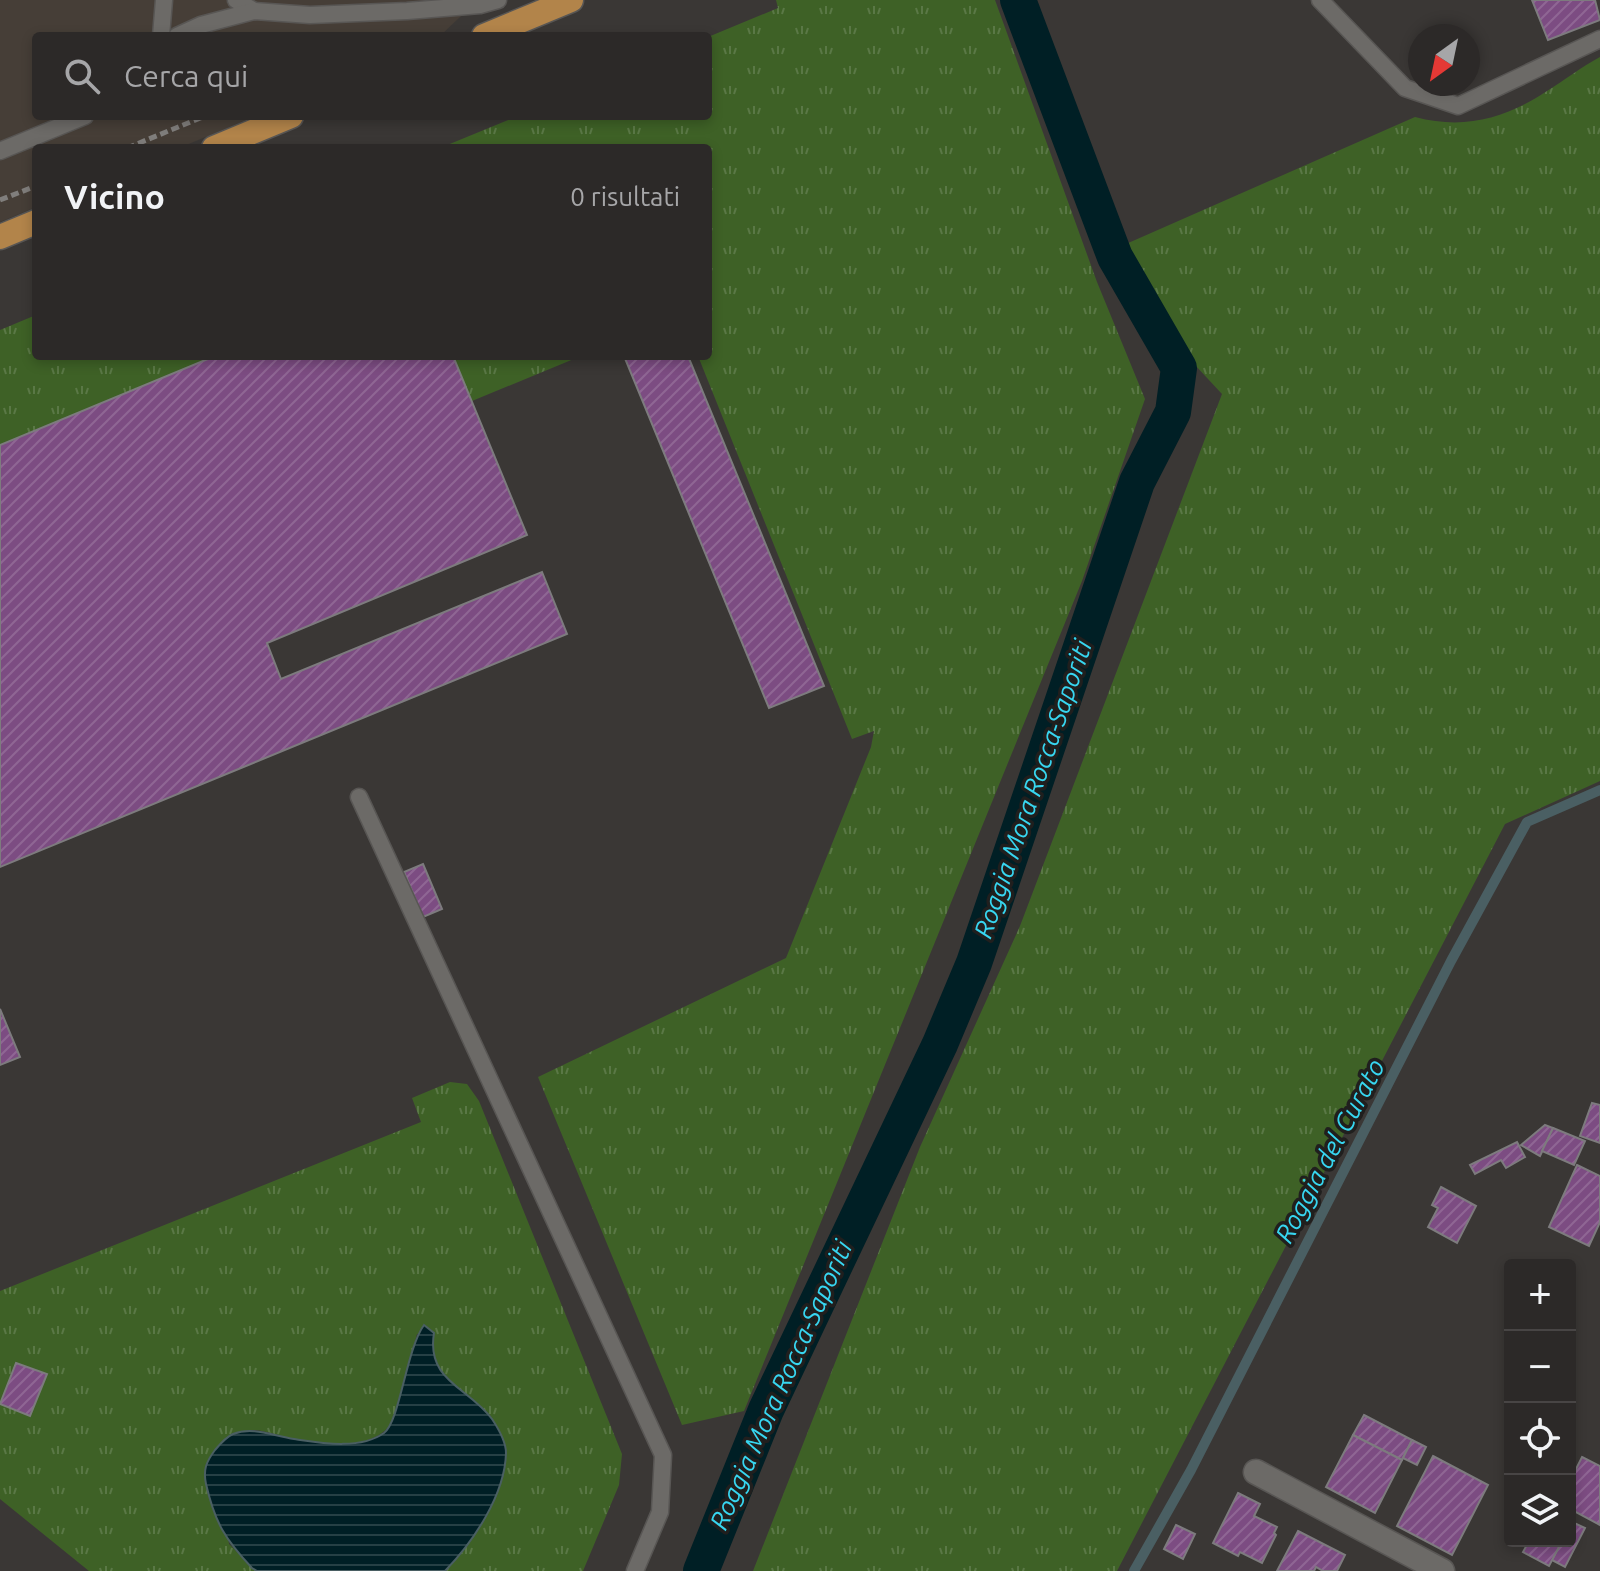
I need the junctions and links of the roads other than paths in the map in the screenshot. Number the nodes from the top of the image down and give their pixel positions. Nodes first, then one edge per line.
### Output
1 (164, 0) edge
2 (236, 0) edge
3 (498, 0) edge
4 (571, 0) edge
5 (1320, 0) edge
6 (254, 11) junction
7 (161, 32) edge
8 (186, 32) edge
9 (494, 32) edge
10 (1600, 39) edge
11 (75, 120) edge
12 (281, 120) edge
13 (224, 144) edge
14 (0, 151) edge
15 (32, 224) edge
16 (0, 237) edge
17 (359, 797) dead end
18 (1256, 1472) dead end
19 (635, 1571) edge
20 (1442, 1571) edge

1 - 7 lane
2 - 6 lane
3 - 6 lane
4 - 9 main road
5 - 10 lane
6 - 8 lane
11 - 14 lane
12 - 13 main road
15 - 16 main road
17 - 19 lane
18 - 20 street

